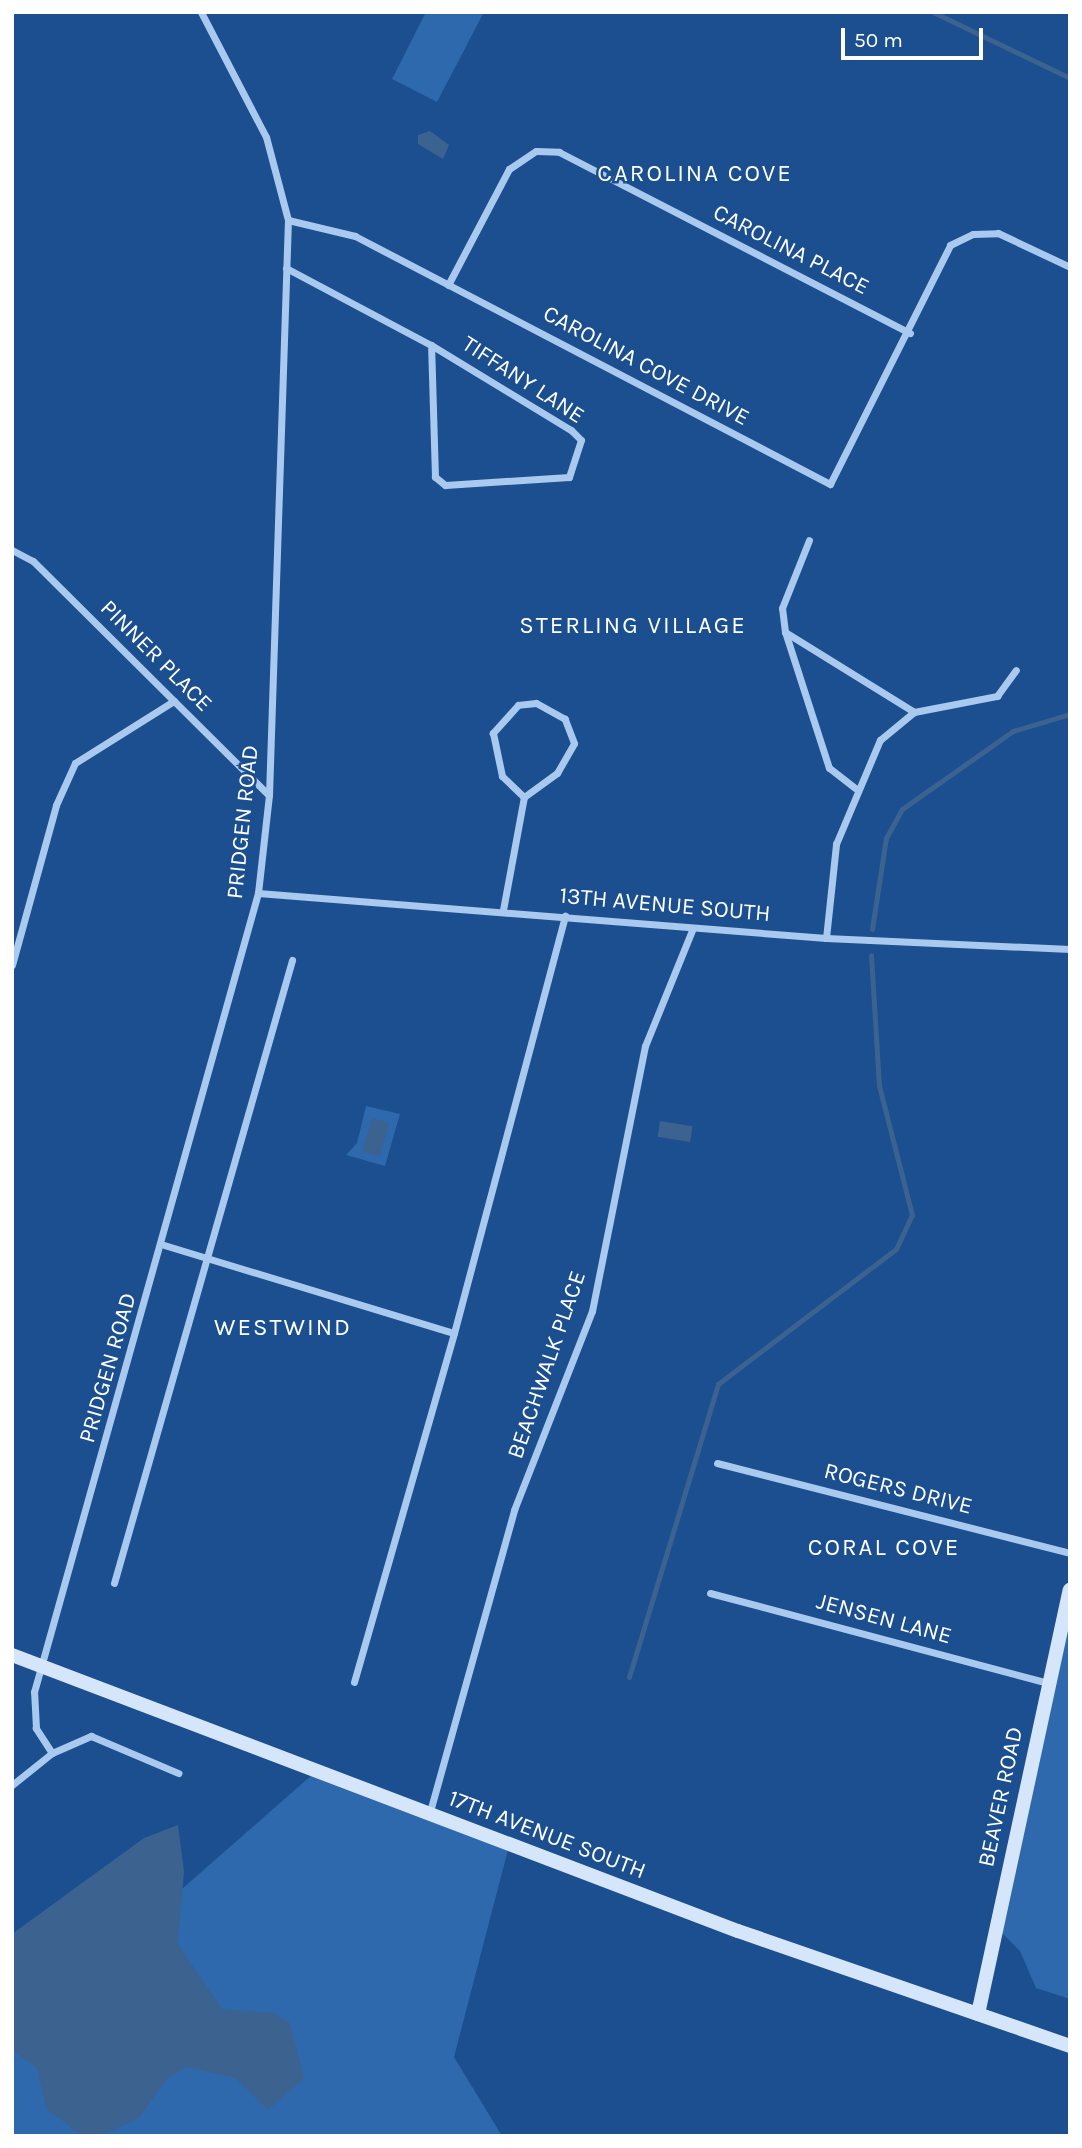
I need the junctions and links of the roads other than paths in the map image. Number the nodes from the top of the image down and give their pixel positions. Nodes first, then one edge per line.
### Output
1 (201, 12) edge
2 (288, 220) junction
3 (1070, 267) edge
4 (286, 268) junction
5 (448, 285) junction
6 (910, 334) junction
7 (430, 345) junction
8 (808, 540) dead end
9 (12, 550) edge
10 (785, 632) junction
11 (1016, 670) dead end
12 (174, 701) junction
13 (914, 712) junction
14 (855, 788) junction
15 (269, 795) junction
16 (524, 797) junction
17 (258, 893) junction
18 (503, 910) junction
19 (565, 916) junction
20 (693, 928) junction
21 (826, 937) junction
22 (1070, 949) edge
23 (292, 960) dead end
24 (12, 965) edge
25 (164, 1245) junction
26 (208, 1258) junction
27 (454, 1333) junction
28 (717, 1463) dead end
29 (1070, 1553) edge
30 (114, 1583) dead end
31 (1070, 1590) edge
32 (710, 1592) dead end
33 (12, 1655) edge
34 (41, 1667) junction
35 (354, 1682) dead end
36 (1048, 1683) junction
37 (52, 1753) junction
38 (178, 1773) dead end
39 (12, 1785) edge
40 (429, 1815) junction
41 (978, 2014) junction
42 (1070, 2046) edge

1 - 2 street, PRIDGEN ROAD
2 - 4 street, PRIDGEN ROAD
2 - 5 street, CAROLINA COVE DRIVE
3 - 6 street
4 - 7 street, TIFFANY LANE
4 - 15 street, PRIDGEN ROAD
5 - 6 street, CAROLINA PLACE
5 - 6 street, CAROLINA COVE DRIVE
7 - 7 street, TIFFANY LANE
8 - 10 street
9 - 12 street, PINNER PLACE
10 - 13 street
10 - 14 street
11 - 13 street
12 - 15 street, PINNER PLACE
12 - 24 street
13 - 14 street
14 - 21 street
15 - 17 street, PRIDGEN ROAD
16 - 16 street
16 - 18 street
17 - 18 street, 13TH AVENUE SOUTH
17 - 25 street, PRIDGEN ROAD
18 - 19 street, 13TH AVENUE SOUTH
19 - 20 street, 13TH AVENUE SOUTH
19 - 27 street
20 - 21 street, 13TH AVENUE SOUTH
20 - 40 street, BEACHWALK PLACE
21 - 22 street, 13TH AVENUE SOUTH
23 - 26 street
25 - 26 street
25 - 34 street, PRIDGEN ROAD
26 - 27 street
26 - 30 street
27 - 35 street
28 - 29 street, ROGERS DRIVE
31 - 36 street, BEAVER ROAD
32 - 36 street, JENSEN LANE
33 - 34 street, 17TH AVENUE SOUTH
34 - 37 street, PRIDGEN ROAD
34 - 40 street, 17TH AVENUE SOUTH
36 - 41 street, BEAVER ROAD
37 - 38 street
37 - 39 street
40 - 41 street, 17TH AVENUE SOUTH
41 - 42 street, 17TH AVENUE SOUTH

